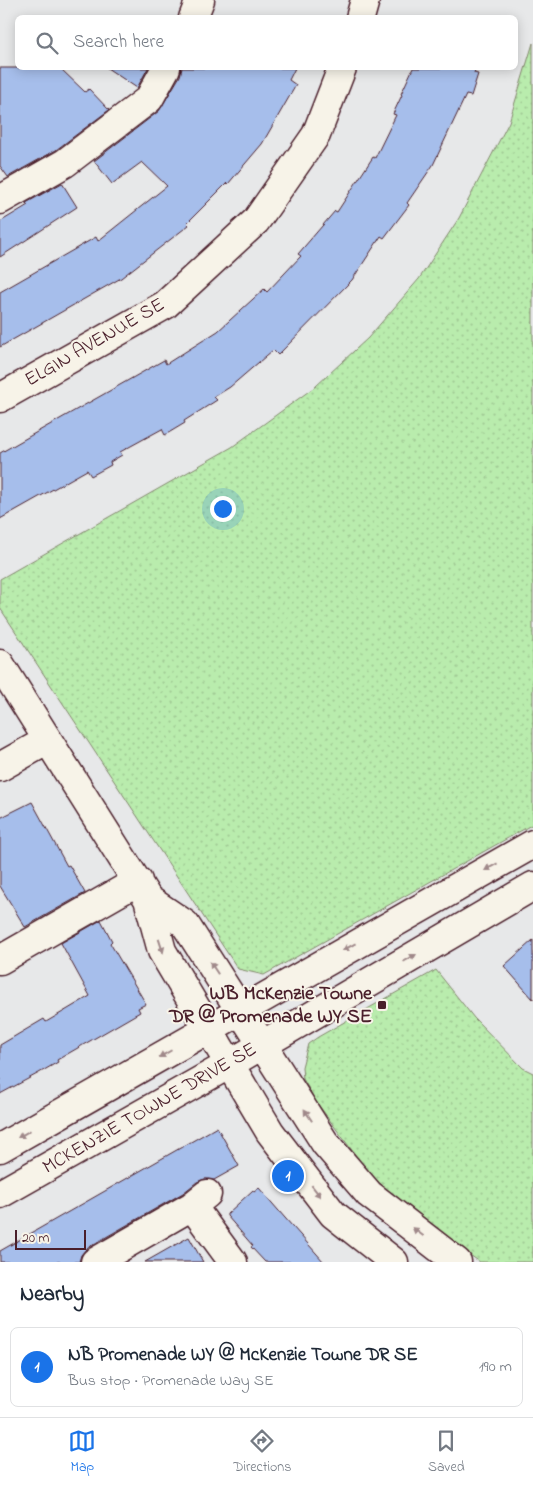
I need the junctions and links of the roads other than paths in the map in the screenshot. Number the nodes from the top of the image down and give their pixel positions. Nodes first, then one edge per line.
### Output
1 (200, 0) edge
2 (365, 0) edge
3 (194, 15) edge
4 (361, 15) edge
5 (165, 70) edge
6 (341, 70) edge
7 (0, 200) edge
8 (0, 398) edge
9 (0, 664) edge
10 (48, 740) junction
11 (0, 767) edge
12 (533, 844) edge
13 (533, 886) edge
14 (143, 890) junction
15 (0, 960) edge
16 (241, 1008) junction
17 (208, 1030) junction
18 (262, 1044) junction
19 (228, 1065) junction
20 (0, 1148) edge
21 (0, 1194) edge
22 (95, 1262) edge
23 (233, 1262) edge
24 (394, 1262) edge
25 (457, 1262) edge

1 - 3 street
2 - 4 street
5 - 7 street
6 - 8 street, ELGIN AVENUE SE
9 - 10 street
10 - 11 street
10 - 14 street
12 -> 16 street, MCKENZIE TOWNE DRIVE SE
18 -> 13 street, MCKENZIE TOWNE DRIVE SE
14 - 15 street
16 -> 14 street
14 -> 17 street
16 - 17 street, MCKENZIE TOWNE DRIVE SE
16 - 18 street
17 - 19 street
17 -> 20 street, MCKENZIE TOWNE DRIVE SE
18 - 19 street, MCKENZIE TOWNE DRIVE SE
25 -> 18 street
19 - 21 street, MCKENZIE TOWNE DRIVE SE
19 -> 24 street
22 - 23 street

